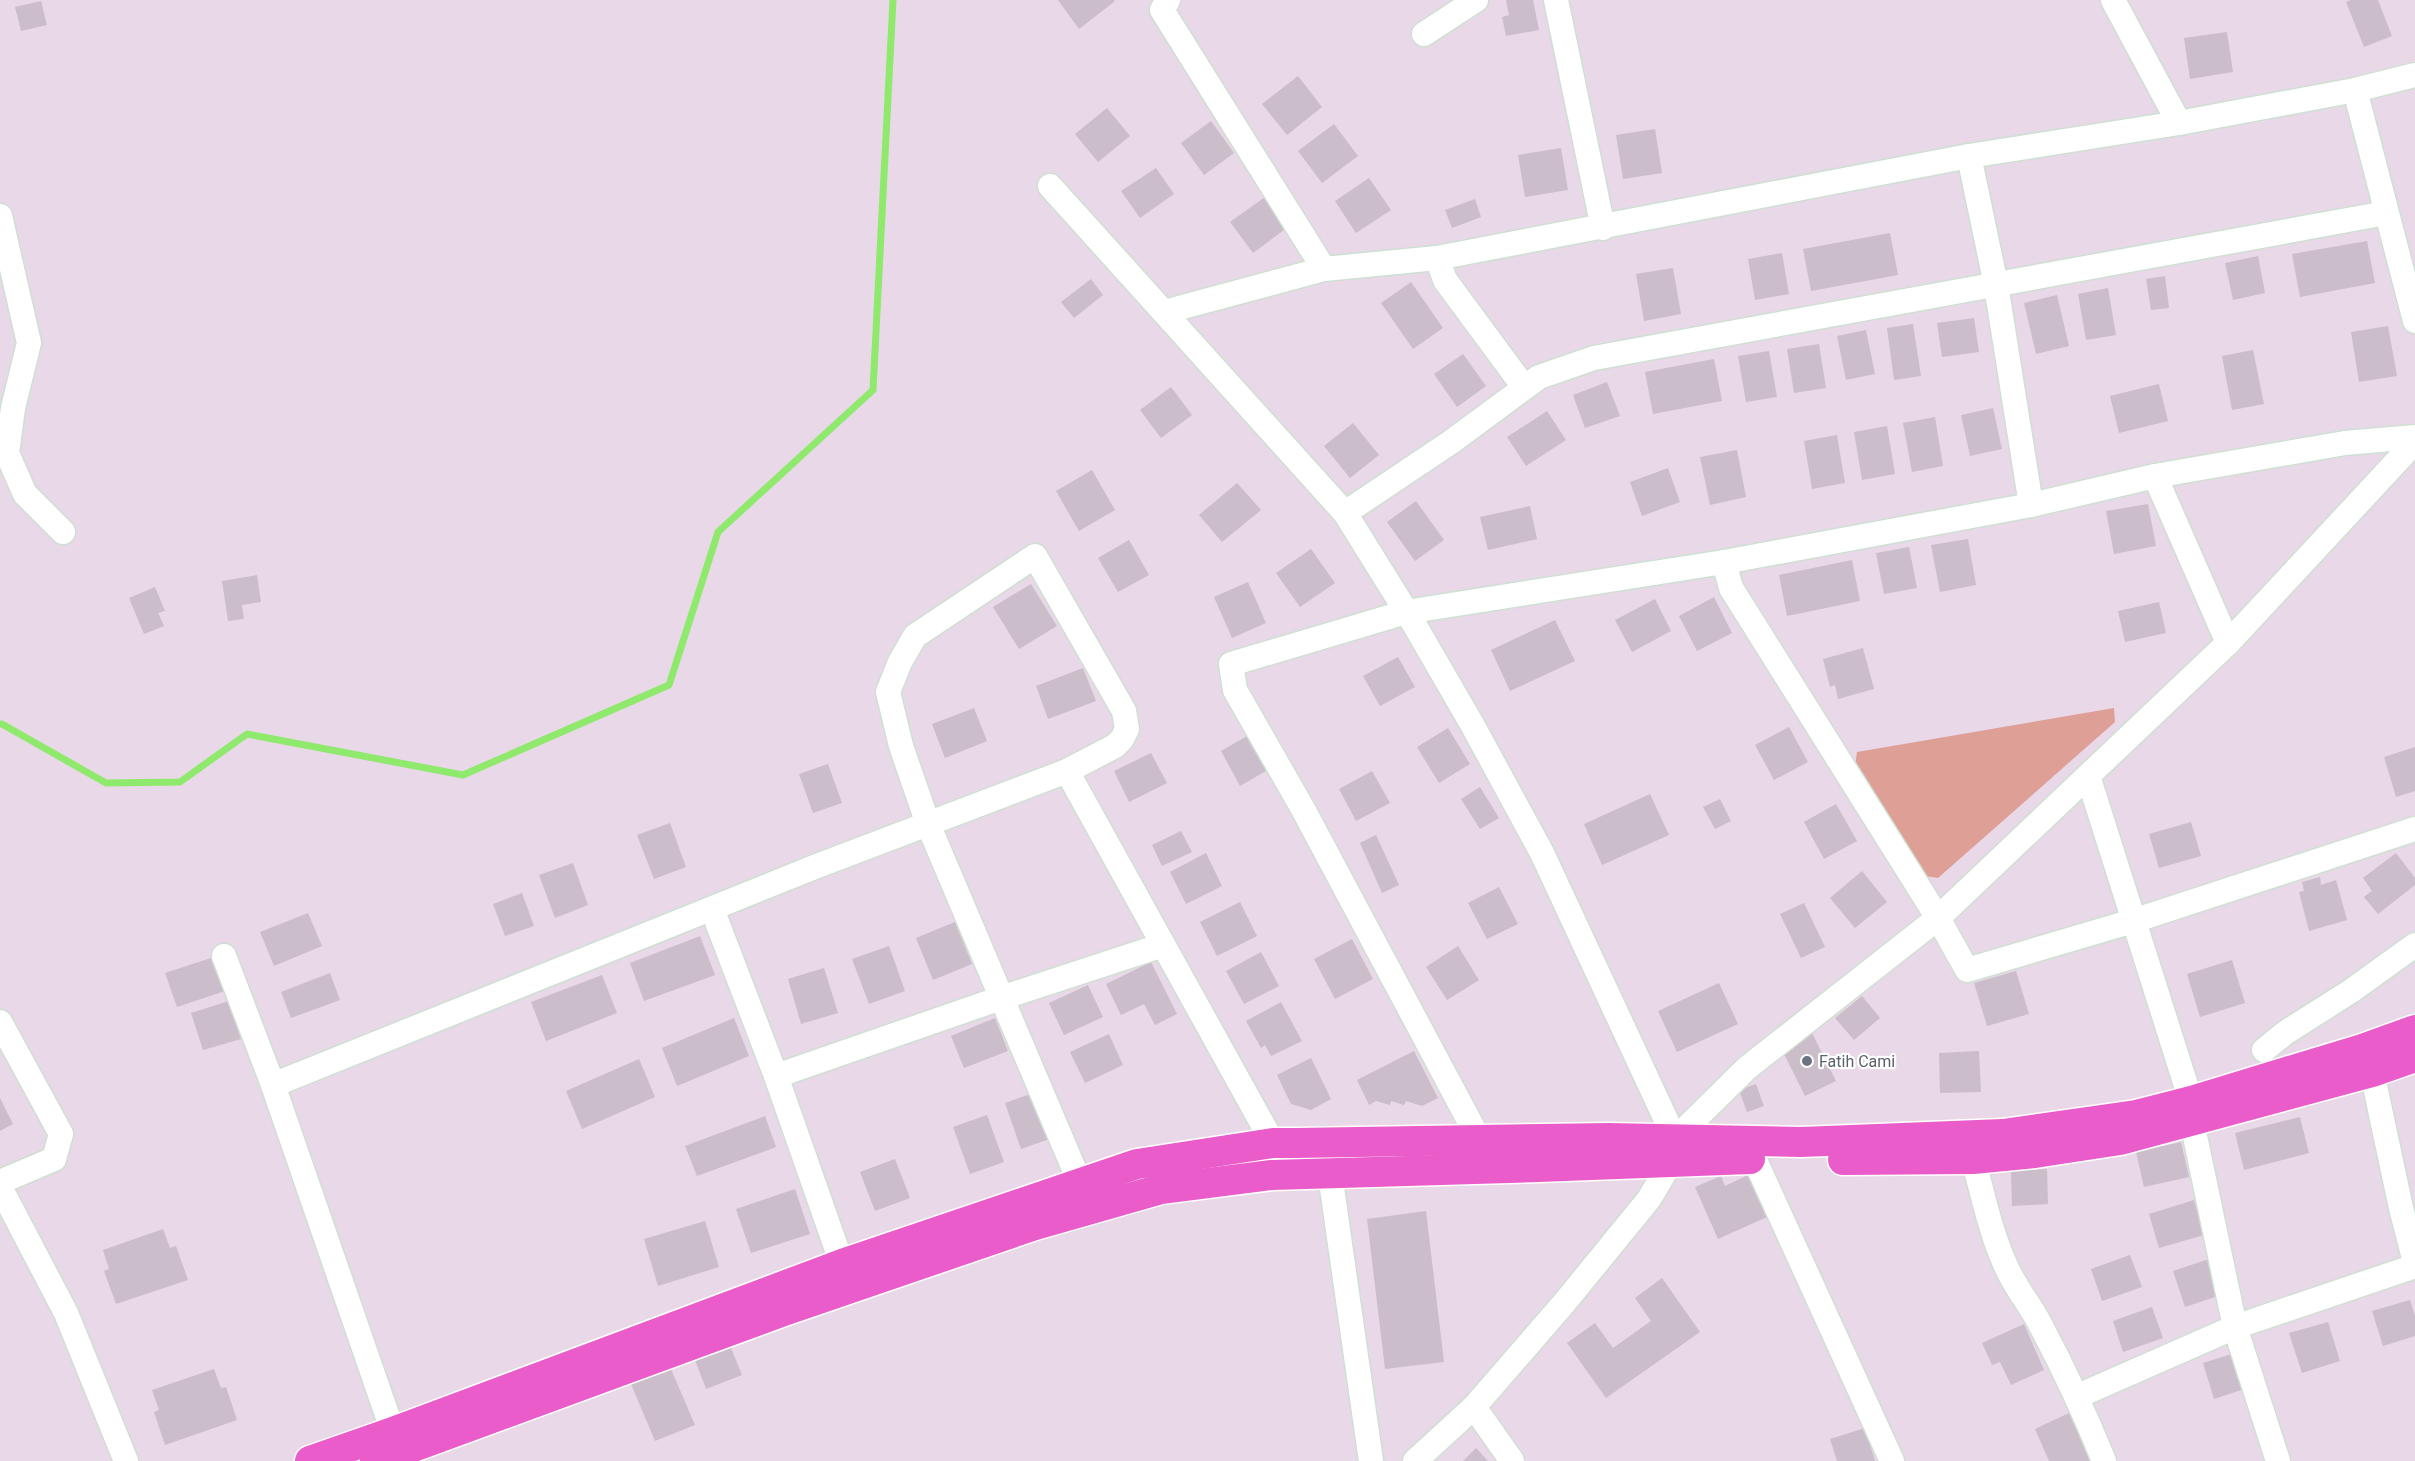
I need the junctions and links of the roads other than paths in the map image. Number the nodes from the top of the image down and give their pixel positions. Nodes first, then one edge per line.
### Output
1 (1168, 0) edge
2 (1476, 0) edge
3 (1556, 0) edge
4 (2113, 0) edge
5 (1424, 34) dead end
6 (2415, 75) edge
7 (2355, 90) junction
8 (2179, 123) junction
9 (1969, 156) junction
10 (1050, 186) dead end
11 (2386, 213) junction
12 (0, 216) edge
13 (1603, 228) junction
14 (1437, 258) junction
15 (1324, 269) junction
16 (1996, 285) junction
17 (1164, 312) junction
18 (2415, 321) edge
19 (1524, 387) junction
20 (2415, 437) edge
21 (2415, 442) edge
22 (2155, 476) junction
23 (2031, 506) junction
24 (1345, 513) junction
25 (63, 532) dead end
26 (1724, 562) junction
27 (1406, 612) junction
28 (2228, 643) junction
29 (1067, 771) junction
30 (2088, 776) junction
31 (928, 824) junction
32 (2415, 829) edge
33 (712, 909) junction
34 (1938, 918) junction
35 (2133, 921) junction
36 (1163, 945) junction
37 (2415, 945) edge
38 (224, 956) dead end
39 (1001, 998) junction
40 (0, 1022) edge
41 (2415, 1030) edge
42 (2264, 1050) dead end
43 (2415, 1057) edge
44 (2367, 1061) junction
45 (776, 1076) junction
46 (273, 1085) junction
47 (2191, 1112) junction
48 (1480, 1141) junction
49 (1273, 1143) junction
50 (1673, 1151) junction
51 (1754, 1158) junction
52 (1973, 1159) junction
53 (1330, 1174) junction
54 (0, 1182) edge
55 (1080, 1183) junction
56 (0, 1187) edge
57 (2415, 1264) edge
58 (849, 1275) junction
59 (2235, 1327) junction
60 (2078, 1396) junction
61 (1474, 1407) junction
62 (394, 1451) edge
63 (126, 1461) edge
64 (310, 1461) edge
65 (1371, 1461) edge
66 (1415, 1461) edge
67 (1512, 1461) edge
68 (1892, 1461) edge
69 (2104, 1461) edge
70 (2278, 1461) edge

1 - 15 street
2 - 5 street
3 - 13 street
4 - 8 street
6 - 7 street
7 - 8 street
7 - 11 street
8 - 9 street
9 - 13 street
9 - 16 street
10 - 17 street
11 - 16 street
11 - 18 street
12 - 25 street
13 - 14 street
14 - 15 street
14 - 19 street
15 - 17 street
16 - 19 street
16 - 23 street
17 - 24 street
19 - 24 street
20 - 22 street
21 - 28 street
22 - 23 street
22 - 28 street
23 - 26 street
24 - 27 street
26 - 27 street
26 - 34 street
27 - 48 street
27 - 50 street
28 - 30 street
29 - 31 street
29 - 31 street
29 - 36 street
30 - 34 street
30 - 35 street
31 - 33 street
31 - 39 street
32 - 35 street
33 - 45 street
33 - 46 street
34 - 35 street
34 - 50 street
35 - 47 street
36 - 39 street
36 - 49 street
37 - 42 street
38 - 46 street
39 - 45 street
39 - 55 street
40 - 54 street
41 - 44 main road
43 - 44 main road
44 - 47 main road
44 - 57 street
45 - 58 street
46 - 62 street
47 - 50 main road
47 - 52 main road
47 - 59 street
48 - 49 main road
48 - 50 main road
49 - 55 main road
50 - 51 main road
50 - 53 main road
50 - 61 street
51 - 52 main road
51 - 68 street
52 - 60 street
53 - 58 main road
53 - 65 street
55 - 58 main road
56 - 63 street
57 - 59 street
58 - 62 main road
59 - 60 street
59 - 70 street
60 - 69 street
61 - 66 street
61 - 67 street
62 - 64 main road

